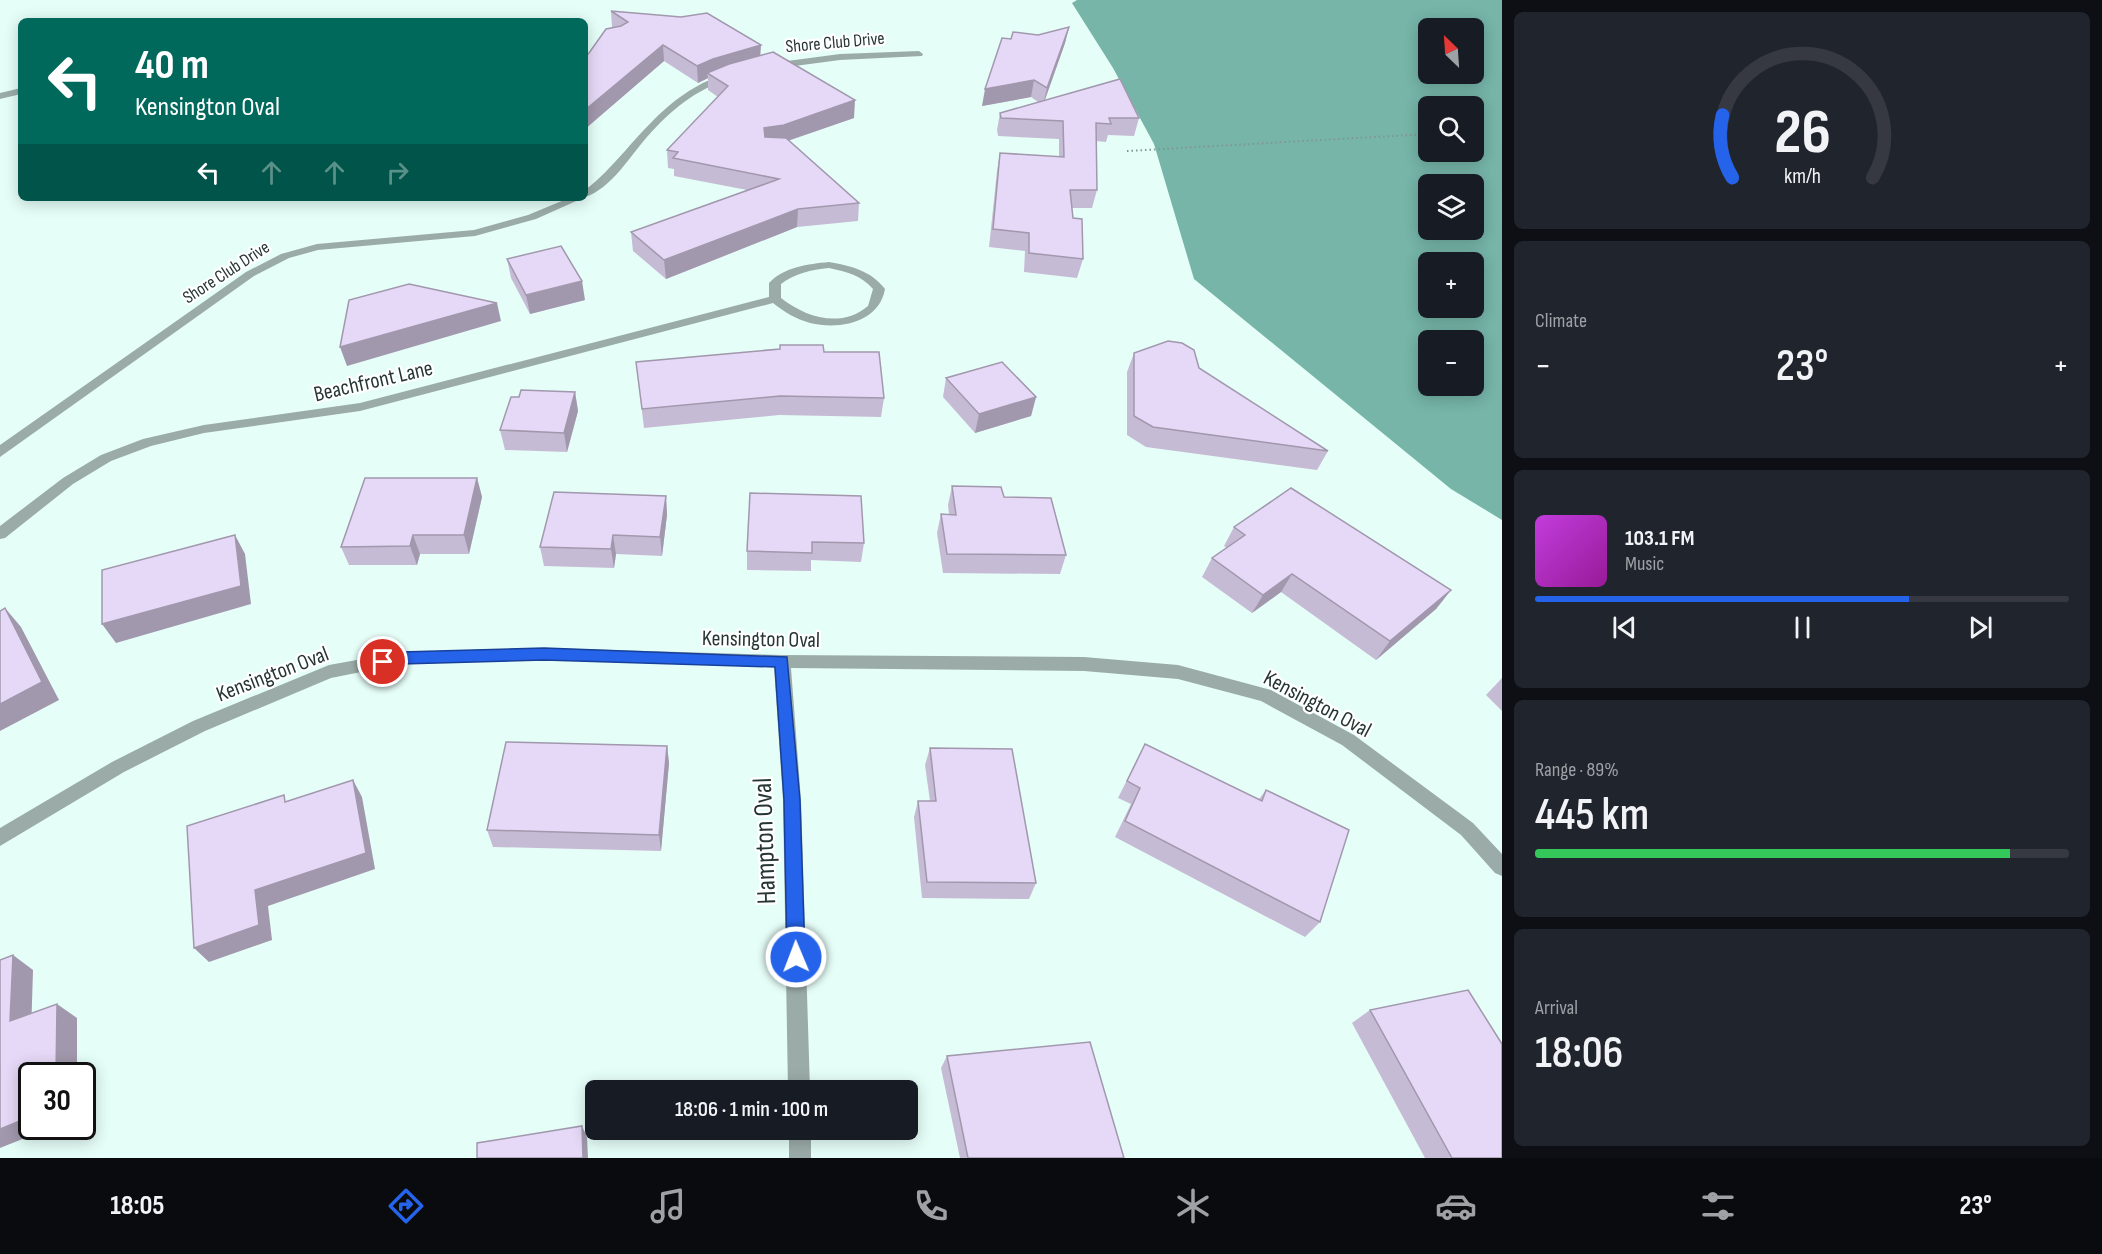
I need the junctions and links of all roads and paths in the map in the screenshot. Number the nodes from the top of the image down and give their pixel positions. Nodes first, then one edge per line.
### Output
1 (919, 54) dead end
2 (763, 68) edge
3 (740, 74) edge
4 (18, 92) edge
5 (0, 96) edge
6 (1418, 135) edge
7 (1127, 151) dead end
8 (588, 192) edge
9 (571, 201) edge
10 (775, 299) junction
11 (0, 452) edge
12 (0, 534) edge
13 (782, 661) junction
14 (0, 838) edge
15 (1502, 867) edge
16 (799, 1080) edge
17 (800, 1140) edge
18 (800, 1158) edge

1 - 2 street, Shore Club Drive
3 - 8 street
4 - 5 street
6 - 7 path
9 - 11 street, Shore Club Drive
10 - 10 street
10 - 12 street, Beachfront Lane
13 - 14 street, Kensington Oval
13 - 15 street, Kensington Oval
13 - 16 street, Hampton Oval
17 - 18 street

